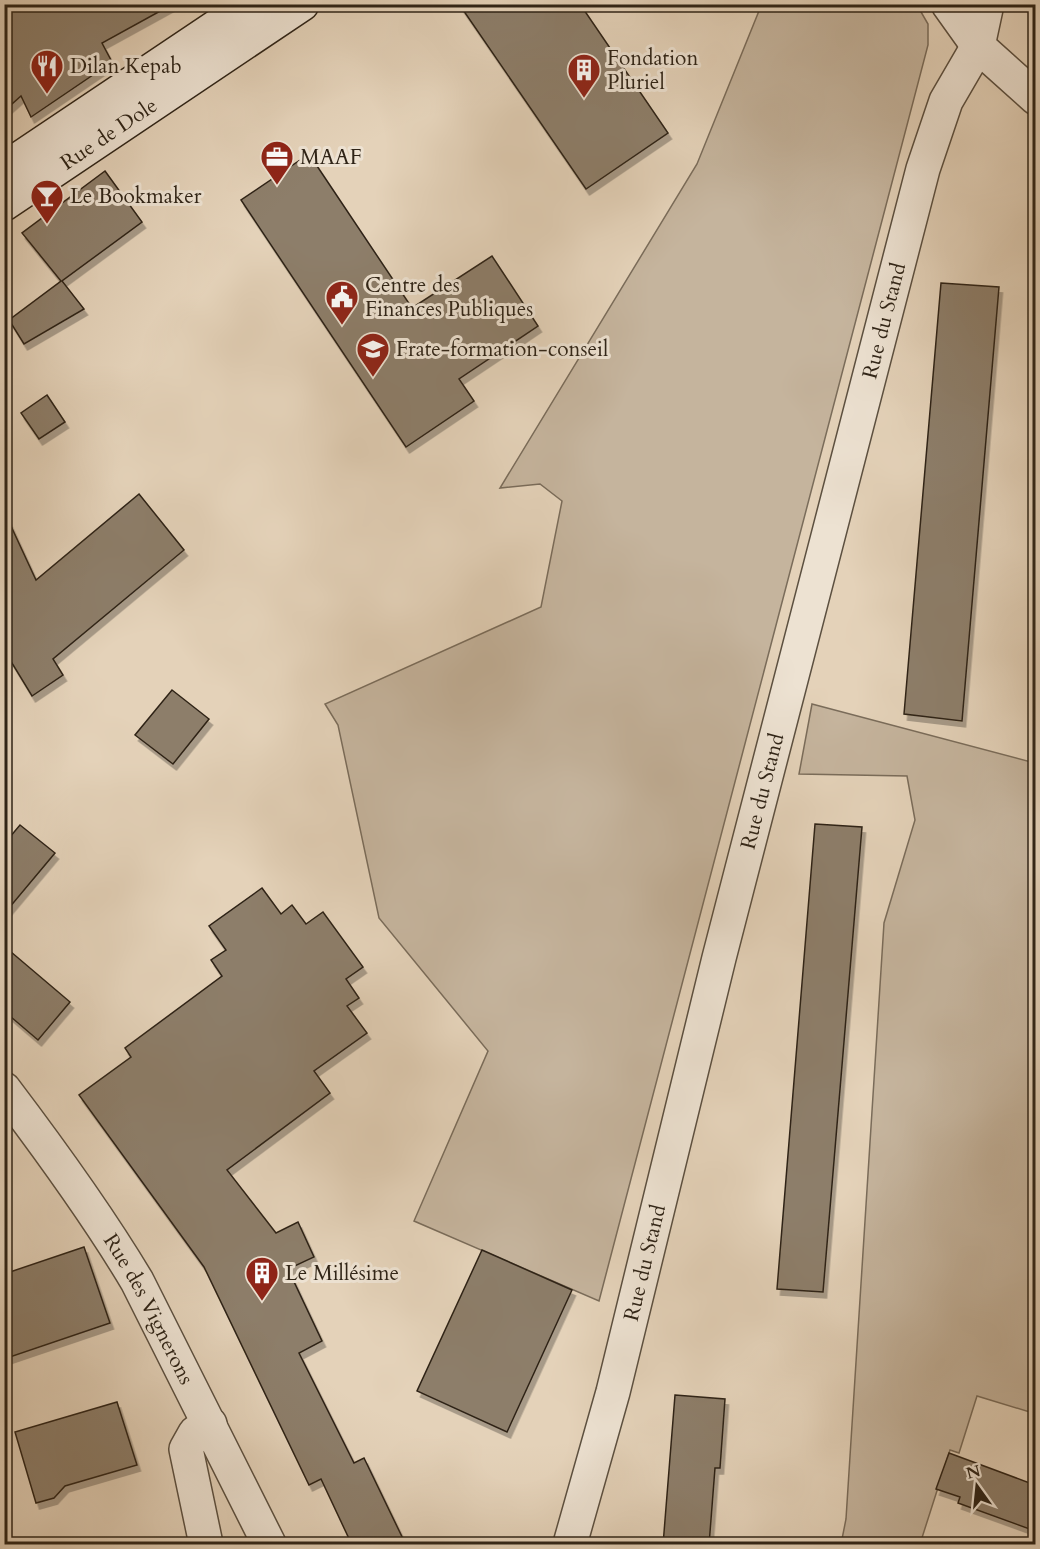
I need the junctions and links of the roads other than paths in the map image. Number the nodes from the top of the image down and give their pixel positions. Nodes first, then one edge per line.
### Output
1 (250, 4) edge
2 (302, 4) edge
3 (948, 4) edge
4 (987, 4) edge
5 (978, 46) junction
6 (1035, 98) edge
7 (4, 169) edge
8 (4, 204) edge
9 (4, 1089) edge
10 (210, 1424) junction
11 (206, 1545) edge
12 (269, 1545) edge
13 (570, 1545) edge

1 - 7 street, Rue de Dole
2 - 8 street, Rue de Dole
3 - 5 street
4 - 5 street, Rue du Stand
5 - 6 street
5 - 13 street, Rue du Stand
9 - 10 street, Rue des Vignerons
10 - 11 street
10 - 12 street, Rue des Vignerons

